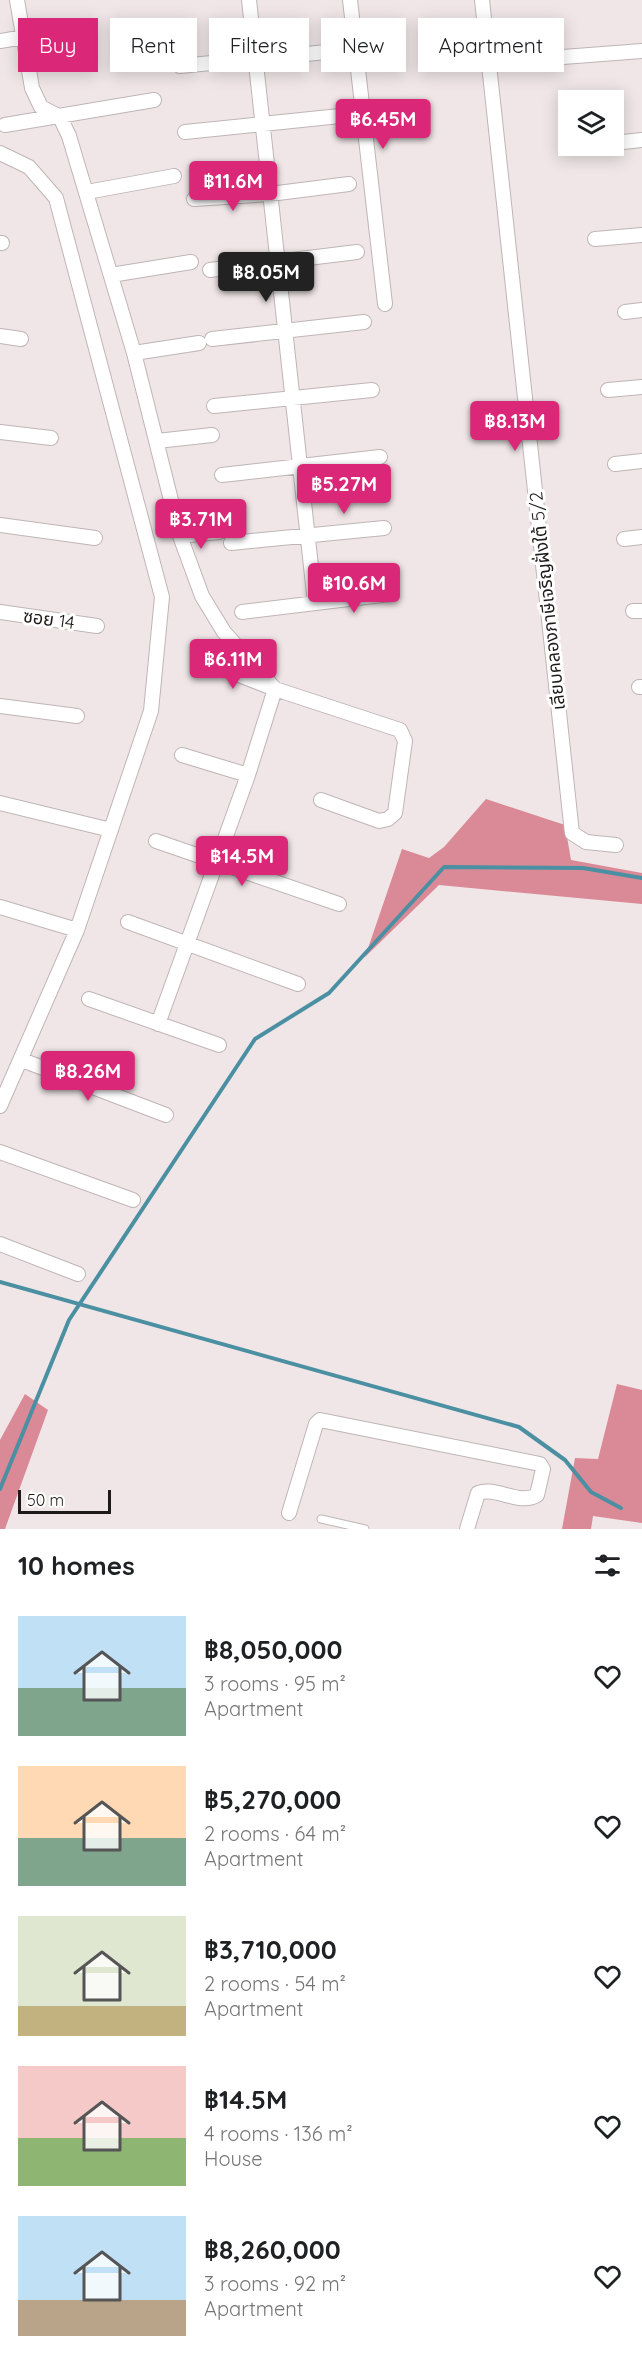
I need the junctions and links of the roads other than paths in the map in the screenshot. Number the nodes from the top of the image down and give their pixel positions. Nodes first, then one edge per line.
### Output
1 (17, 0) edge
2 (249, 0) edge
3 (350, 0) edge
4 (482, 0) edge
5 (20, 18) edge
6 (251, 18) edge
7 (18, 38) edge
8 (0, 41) edge
9 (642, 51) edge
10 (564, 57) edge
11 (29, 72) edge
12 (256, 72) edge
13 (154, 99) dead end
14 (340, 116) dead end
15 (60, 117) junction
16 (262, 123) junction
17 (5, 125) dead end
18 (185, 132) dead end
19 (642, 140) edge
20 (624, 142) edge
21 (0, 153) edge
22 (174, 176) dead end
23 (349, 184) dead end
24 (87, 192) junction
25 (270, 194) junction
26 (194, 199) dead end
27 (642, 235) edge
28 (595, 239) dead end
29 (357, 252) dead end
30 (191, 262) dead end
31 (278, 262) junction
32 (210, 270) dead end
33 (111, 275) junction
34 (385, 304) dead end
35 (642, 310) edge
36 (625, 312) dead end
37 (364, 322) dead end
38 (285, 329) junction
39 (0, 336) edge
40 (21, 339) dead end
41 (134, 353) junction
42 (642, 387) edge
43 (372, 390) dead end
44 (608, 390) dead end
45 (293, 398) junction
46 (214, 406) dead end
47 (0, 432) edge
48 (212, 435) dead end
49 (51, 438) dead end
50 (157, 441) junction
51 (380, 457) dead end
52 (642, 461) edge
53 (615, 464) dead end
54 (300, 468) junction
55 (222, 475) dead end
56 (0, 525) edge
57 (384, 528) dead end
58 (219, 532) dead end
59 (308, 534) junction
60 (180, 536) junction
61 (642, 537) edge
62 (95, 538) dead end
63 (624, 539) dead end
64 (231, 543) dead end
65 (390, 594) dead end
66 (315, 603) junction
67 (0, 612) edge
68 (242, 612) dead end
69 (97, 626) dead end
70 (203, 661) dead end
71 (275, 689) junction
72 (0, 706) edge
73 (77, 716) dead end
74 (182, 755) dead end
75 (248, 775) junction
76 (321, 800) dead end
77 (0, 803) edge
78 (111, 830) junction
79 (156, 840) dead end
80 (616, 845) dead end
81 (215, 861) junction
82 (339, 904) dead end
83 (0, 907) edge
84 (128, 922) dead end
85 (77, 930) junction
86 (185, 942) junction
87 (298, 984) dead end
88 (89, 999) dead end
89 (158, 1024) junction
90 (219, 1046) dead end
91 (22, 1060) junction
92 (0, 1106) edge
93 (166, 1115) dead end
94 (0, 1152) edge
95 (133, 1200) dead end
96 (0, 1244) edge
97 (78, 1274) dead end
98 (289, 1513) dead end
99 (321, 1519) dead end
100 (365, 1529) edge
101 (467, 1529) edge

1 - 5 street
2 - 6 street
3 - 34 street
4 - 80 street, เลียบคลองภาษีเจริญฝั่งใต้ 5/2
7 - 8 street
9 - 10 street
11 - 15 street
12 - 16 street
13 - 15 street
14 - 16 street
15 - 17 street
15 - 24 street
16 - 18 street
16 - 25 street
19 - 20 street
21 - 78 street
22 - 24 street
23 - 25 street
24 - 33 street
25 - 26 street
25 - 31 street
27 - 28 street
29 - 31 street
30 - 33 street
31 - 32 street
31 - 38 street
33 - 41 street
35 - 36 street
37 - 38 street
38 - 41 street
38 - 45 street
39 - 40 street
41 - 50 street
42 - 44 street
43 - 45 street
45 - 46 street
45 - 54 street
47 - 49 street
48 - 50 street
50 - 60 street
51 - 54 street
52 - 53 street
54 - 55 street
54 - 59 street
56 - 62 street
57 - 59 street
58 - 60 street
59 - 64 street
59 - 66 street
60 - 71 street
61 - 63 street
65 - 66 street
66 - 68 street
67 - 69 street, ซอย 14
70 - 71 street
71 - 75 street
71 - 76 street
72 - 73 street
74 - 75 street
75 - 81 street
77 - 78 street
78 - 85 street
79 - 81 street
81 - 82 street
81 - 86 street
83 - 85 street
84 - 86 street
85 - 91 street
86 - 87 street
86 - 89 street
88 - 89 street
89 - 90 street
91 - 92 street
91 - 93 street
94 - 95 street
96 - 97 street
98 - 101 street
99 - 100 lane

